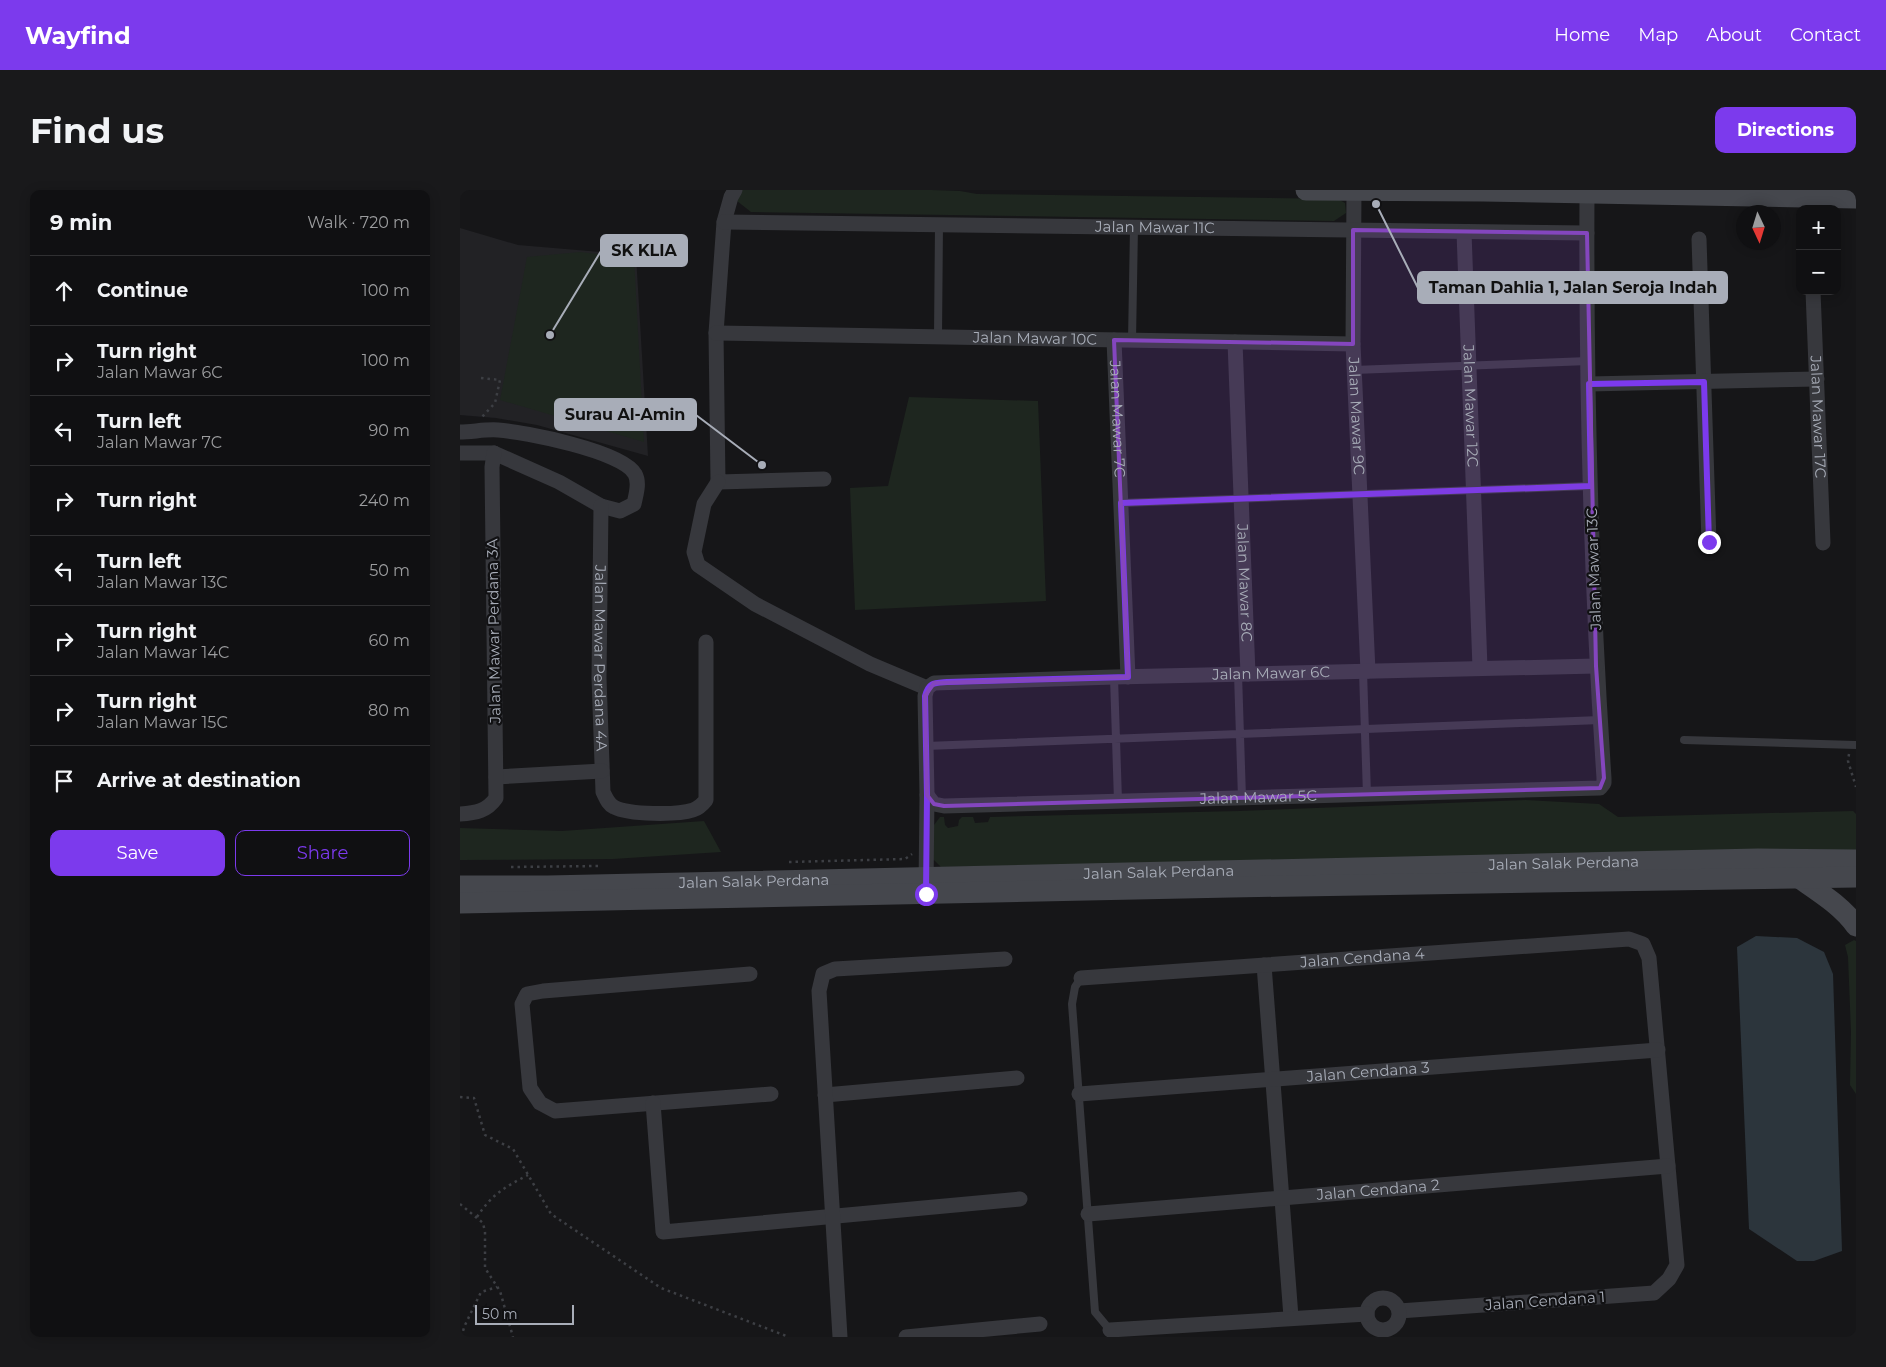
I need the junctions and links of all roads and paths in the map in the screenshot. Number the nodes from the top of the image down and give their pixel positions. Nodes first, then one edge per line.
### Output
1 (735, 190) edge
2 (1306, 190) edge
3 (1354, 191) edge
4 (1587, 193) junction
5 (1851, 198) edge
6 (724, 222) junction
7 (939, 225) junction
8 (1134, 227) junction
9 (1353, 230) junction
10 (1464, 232) junction
11 (1587, 233) junction
12 (1698, 238) dead end
13 (1813, 295) edge
14 (716, 333) junction
15 (938, 337) junction
16 (1114, 340) junction
17 (1132, 341) junction
18 (1235, 342) junction
19 (1353, 344) junction
20 (1588, 361) junction
21 (1469, 366) junction
22 (1354, 370) junction
23 (482, 378) dead end
24 (1817, 379) junction
25 (1704, 382) junction
26 (1589, 384) junction
27 (474, 418) dead end
28 (460, 432) edge
29 (460, 453) edge
30 (494, 453) junction
31 (824, 479) dead end
32 (718, 482) junction
33 (1591, 486) junction
34 (1473, 490) junction
35 (1360, 494) junction
36 (1241, 498) junction
37 (1121, 503) junction
38 (602, 506) junction
39 (1709, 542) dead end
40 (1823, 542) dead end
41 (706, 642) dead end
42 (1596, 666) junction
43 (1480, 668) junction
44 (1365, 671) junction
45 (1243, 674) junction
46 (1121, 677) junction
47 (928, 688) junction
48 (1600, 720) junction
49 (1364, 729) junction
50 (1240, 734) junction
51 (1116, 738) junction
52 (1684, 740) dead end
53 (926, 746) junction
54 (1853, 747) edge
55 (602, 771) junction
56 (496, 777) junction
57 (1856, 787) edge
58 (1594, 789) joint
59 (927, 795) junction
60 (1367, 795) junction
61 (1242, 798) junction
62 (1118, 802) junction
63 (460, 814) edge
64 (926, 841) junction
65 (1856, 860) edge
66 (784, 862) dead end
67 (599, 866) dead end
68 (510, 868) dead end
69 (1856, 877) edge
70 (1799, 878) junction
71 (460, 886) edge
72 (926, 886) junction
73 (460, 903) edge
74 (1856, 926) edge
75 (1005, 959) dead end
76 (1264, 965) junction
77 (750, 974) dead end
78 (1081, 978) joint
79 (1658, 1050) junction
80 (1017, 1078) dead end
81 (1273, 1079) junction
82 (771, 1094) dead end
83 (1079, 1094) junction
84 (826, 1096) junction
85 (460, 1097) edge
86 (653, 1103) junction
87 (1668, 1166) junction
88 (528, 1175) junction
89 (1282, 1198) junction
90 (1020, 1199) dead end
91 (460, 1204) edge
92 (1088, 1214) junction
93 (833, 1216) junction
94 (477, 1217) junction
95 (497, 1287) junction
96 (1399, 1311) junction
97 (1367, 1314) junction
98 (1291, 1317) junction
99 (1040, 1324) dead end
100 (1110, 1330) joint
101 (1385, 1333) edge
102 (461, 1337) edge
103 (513, 1337) edge
104 (789, 1337) edge
105 (840, 1337) edge
106 (906, 1337) edge

1 - 6 street
2 - 3 street
3 - 4 street
3 - 9 street, Jalan Mawar 9C
4 - 5 street
4 - 11 street, Jalan Mawar 13C
6 - 7 street, Jalan Mawar 11C
6 - 14 street
7 - 8 street, Jalan Mawar 11C
7 - 15 lane
8 - 9 street, Jalan Mawar 11C
8 - 17 lane
9 - 10 street, Jalan Mawar 11C
9 - 19 street, Jalan Mawar 9C
10 - 11 street, Jalan Mawar 11C
10 - 21 street, Jalan Mawar 12C
11 - 20 street, Jalan Mawar 13C
12 - 25 street
13 - 24 street, Jalan Mawar 17C
14 - 15 street, Jalan Mawar 10C
14 - 32 street
15 - 16 street, Jalan Mawar 10C
16 - 17 street, Jalan Mawar 10C
16 - 37 street, Jalan Mawar 7C
17 - 18 street, Jalan Mawar 10C
18 - 19 street, Jalan Mawar 10C
18 - 36 street, Jalan Mawar 8C
19 - 22 street, Jalan Mawar 9C
20 - 21 lane
20 - 26 street, Jalan Mawar 13C
21 - 22 lane
21 - 34 street, Jalan Mawar 12C
22 - 35 street, Jalan Mawar 9C
23 - 27 path
24 - 25 street
24 - 40 street, Jalan Mawar 17C
25 - 26 street
25 - 39 street
26 - 33 street, Jalan Mawar 13C
28 - 38 street
29 - 30 street
30 - 38 street
30 - 56 street, Jalan Mawar Perdana 3A
31 - 32 street
32 - 47 street
33 - 34 lane
33 - 42 street, Jalan Mawar 13C
34 - 35 lane
34 - 43 street, Jalan Mawar 12C
35 - 36 lane
35 - 44 street, Jalan Mawar 9C
36 - 37 lane
36 - 45 street, Jalan Mawar 8C
37 - 46 street, Jalan Mawar 7C
38 - 55 street, Jalan Mawar Perdana 4A
41 - 55 street, Jalan Mawar Perdana 4A
42 - 43 street, Jalan Mawar 6C
42 - 48 street, Jalan Mawar 13C
43 - 44 street, Jalan Mawar 6C
44 - 45 street, Jalan Mawar 6C
44 - 49 lane
45 - 46 street, Jalan Mawar 6C
45 - 50 lane
46 - 47 street, Jalan Mawar 6C
46 - 51 lane
47 - 53 street
48 - 49 lane
48 - 58 street, Jalan Mawar 13C
49 - 50 lane
49 - 60 lane
50 - 51 lane
50 - 61 lane
51 - 53 lane
51 - 62 lane
52 - 54 lane
53 - 59 street
54 - 57 path
55 - 56 street
56 - 63 street, Jalan Mawar Perdana 3A
58 - 60 street, Jalan Mawar 5C
59 - 62 street, Jalan Mawar 5C
59 - 64 street
60 - 61 street, Jalan Mawar 5C
61 - 62 street, Jalan Mawar 5C
64 - 66 path
64 - 72 street
65 - 72 street, Jalan Salak Perdana
67 - 68 path
69 - 70 street, Jalan Salak Perdana
70 - 72 street, Jalan Salak Perdana
70 - 74 street
71 - 72 street, Jalan Salak Perdana
72 - 73 street, Jalan Salak Perdana
75 - 84 street
76 - 78 street, Jalan Cendana 4
76 - 79 street, Jalan Cendana 4
76 - 81 street
77 - 86 street
78 - 83 lane
79 - 81 street, Jalan Cendana 3
79 - 87 street
80 - 84 street
81 - 83 street, Jalan Cendana 3
81 - 89 street
82 - 86 street
83 - 92 lane
84 - 93 street
85 - 88 path
86 - 93 street
87 - 89 street, Jalan Cendana 2
87 - 96 street, Jalan Cendana 1
88 - 94 path
88 - 104 path
89 - 92 street, Jalan Cendana 2
89 - 98 street
90 - 93 street
91 - 94 path
92 - 100 lane
93 - 105 street
94 - 95 path
95 - 102 path
95 - 103 path
96 - 97 street
96 - 101 street
97 - 98 street
97 - 101 street
98 - 100 street
99 - 106 street

